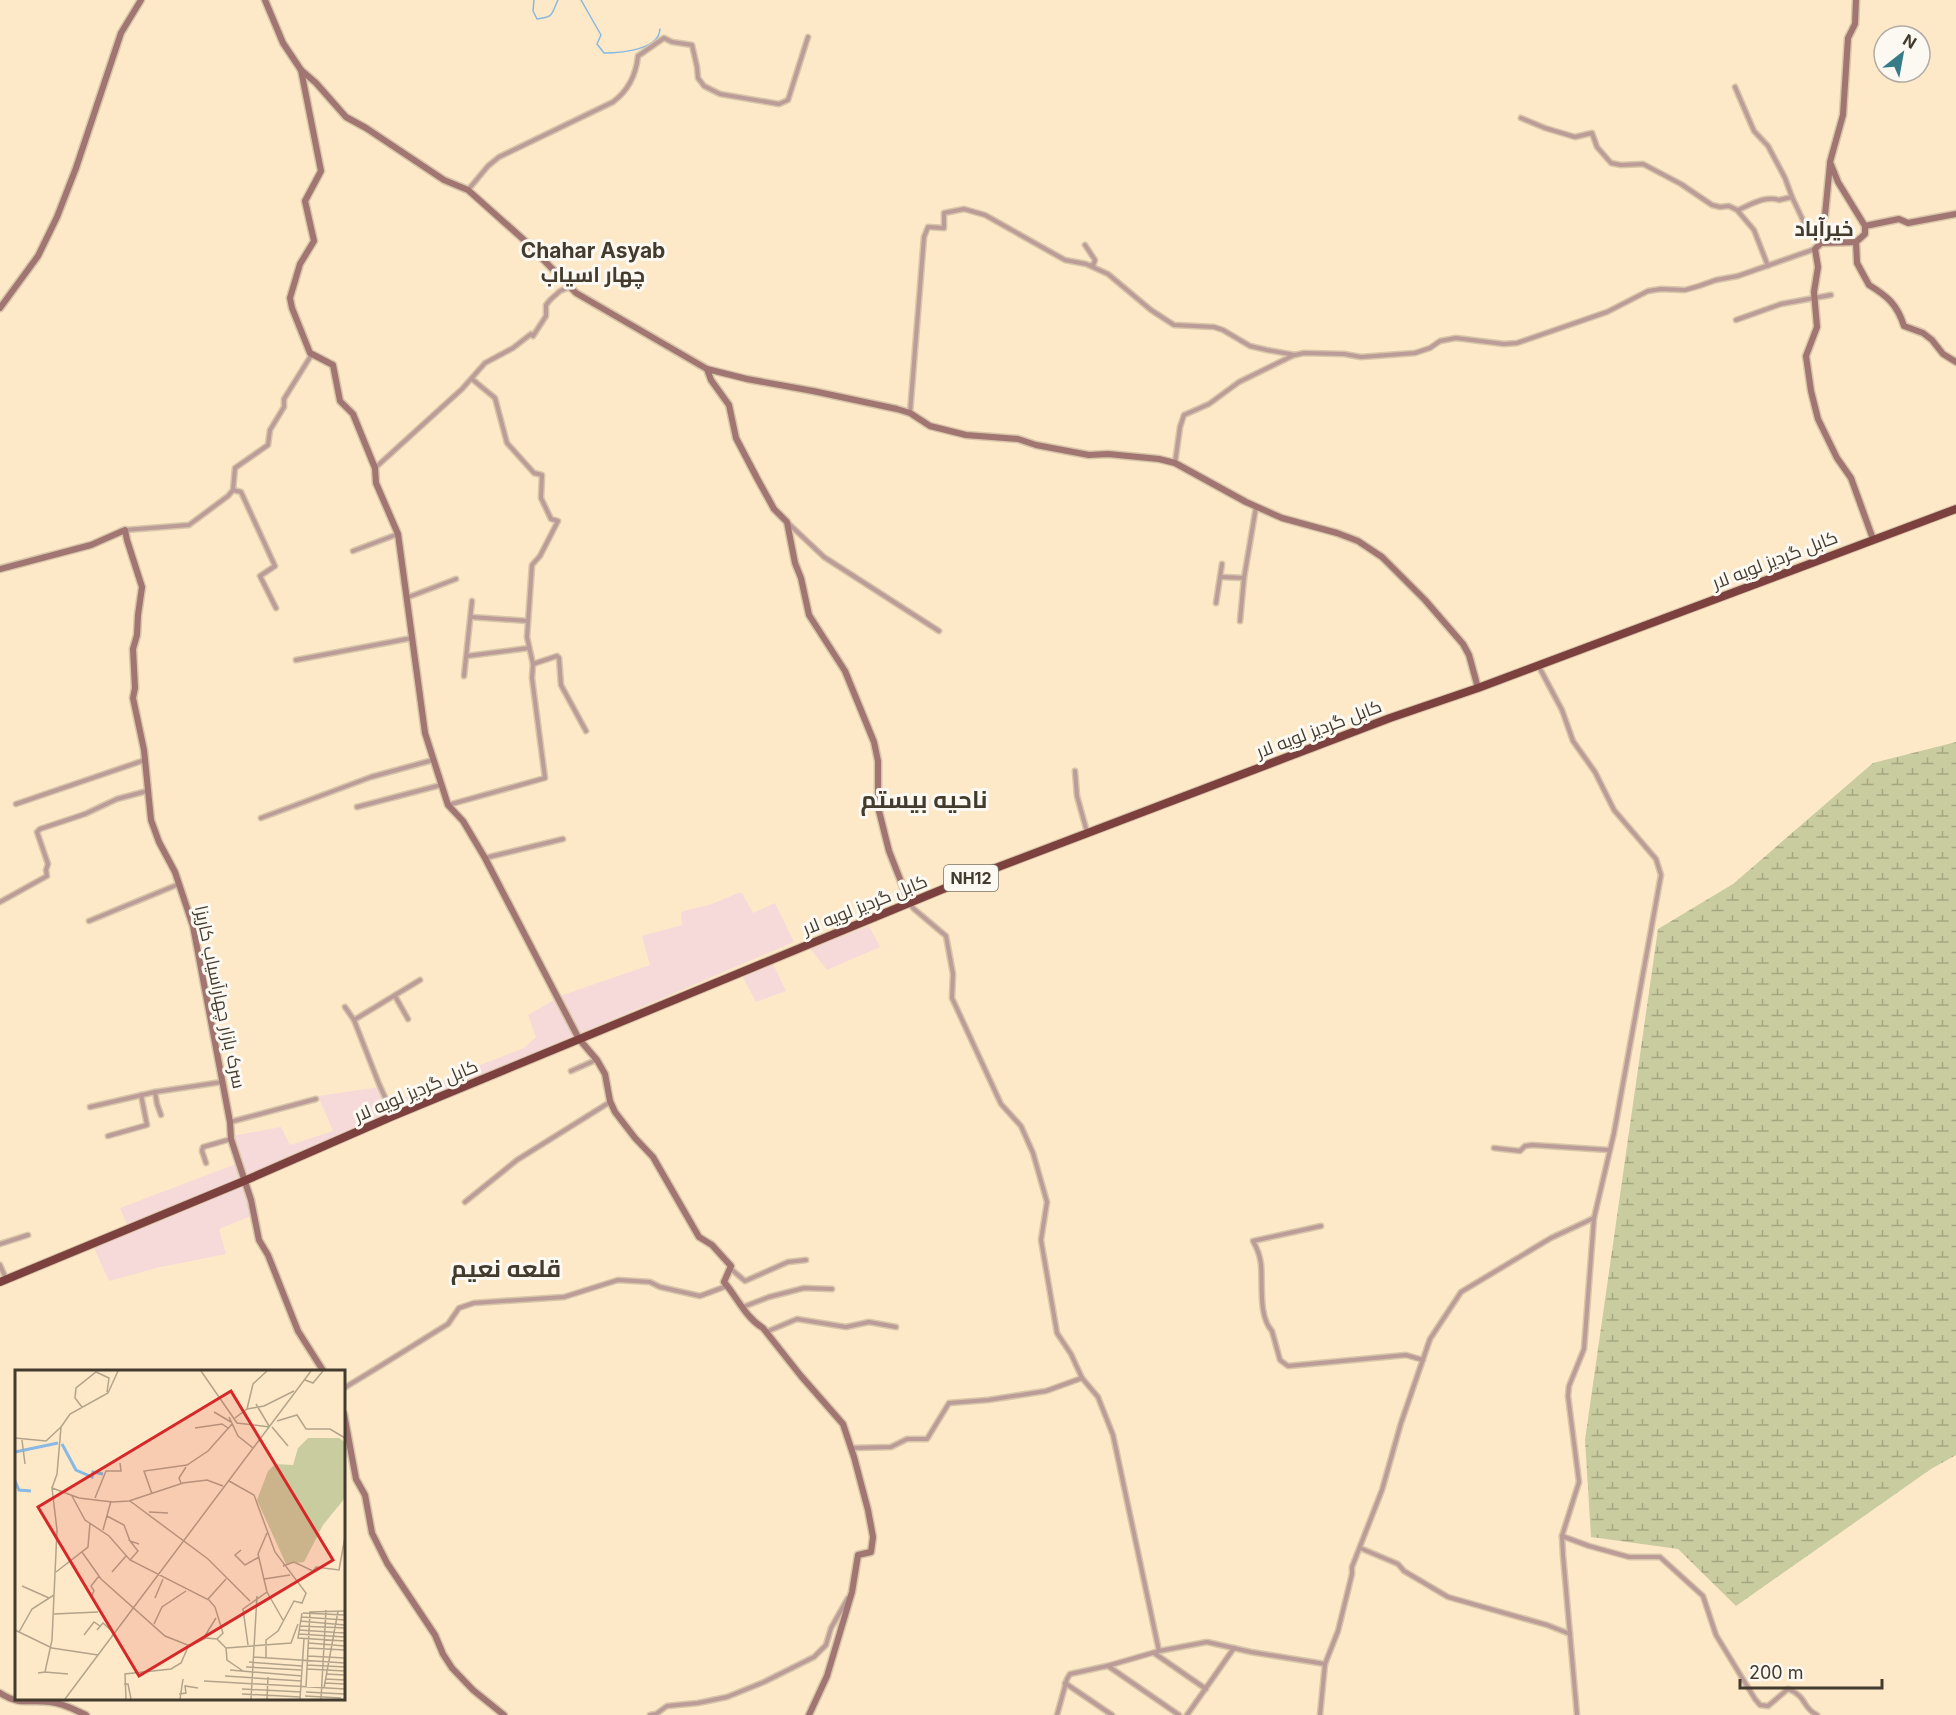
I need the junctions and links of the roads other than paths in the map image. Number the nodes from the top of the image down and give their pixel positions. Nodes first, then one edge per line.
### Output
1 (141, 0) edge
2 (265, 0) edge
3 (1856, 0) edge
4 (808, 37) dead end
5 (301, 70) junction
6 (1735, 87) dead end
7 (1521, 118) dead end
8 (1830, 162) junction
9 (468, 190) junction
10 (1792, 197) junction
11 (1737, 210) junction
12 (1956, 214) edge
13 (1865, 226) junction
14 (1818, 234) junction
15 (1856, 242) junction
16 (1085, 245) dead end
17 (1818, 246) junction
18 (1086, 264) junction
19 (1768, 266) junction
20 (570, 287) junction
21 (1831, 295) dead end
22 (1815, 298) junction
23 (0, 308) edge
24 (1736, 320) dead end
25 (312, 354) junction
26 (1295, 355) junction
27 (1956, 362) edge
28 (707, 369) junction
29 (472, 379) junction
30 (910, 413) junction
31 (1174, 464) junction
32 (375, 468) junction
33 (233, 490) junction
34 (1256, 506) junction
35 (1956, 509) edge
36 (787, 522) junction
37 (125, 530) junction
38 (398, 534) junction
39 (1873, 539) junction
40 (353, 551) dead end
41 (1222, 564) dead end
42 (0, 569) edge
43 (1222, 577) junction
44 (1244, 578) junction
45 (456, 579) dead end
46 (406, 598) junction
47 (472, 601) dead end
48 (1216, 603) dead end
49 (276, 608) dead end
50 (471, 616) junction
51 (528, 621) junction
52 (1240, 621) dead end
53 (939, 631) dead end
54 (412, 638) junction
55 (529, 648) junction
56 (466, 656) junction
57 (296, 660) dead end
58 (533, 664) junction
59 (1538, 665) junction
60 (464, 676) dead end
61 (1478, 688) junction
62 (586, 731) dead end
63 (145, 760) junction
64 (434, 760) junction
65 (1075, 771) dead end
66 (442, 785) junction
67 (147, 791) junction
68 (16, 804) dead end
69 (448, 805) junction
70 (357, 807) dead end
71 (261, 818) dead end
72 (1087, 833) junction
73 (563, 839) dead end
74 (485, 858) junction
75 (179, 884) junction
76 (0, 902) edge
77 (909, 902) junction
78 (89, 921) dead end
79 (420, 980) dead end
80 (395, 996) junction
81 (345, 1007) dead end
82 (408, 1019) dead end
83 (354, 1020) junction
84 (579, 1040) junction
85 (597, 1060) junction
86 (571, 1071) dead end
87 (222, 1082) junction
88 (155, 1092) junction
89 (141, 1095) junction
90 (316, 1099) dead end
91 (610, 1101) junction
92 (90, 1107) dead end
93 (161, 1115) dead end
94 (393, 1116) junction
95 (230, 1122) junction
96 (108, 1136) dead end
97 (231, 1139) junction
98 (1494, 1148) dead end
99 (1609, 1150) junction
100 (206, 1164) dead end
101 (244, 1181) junction
102 (465, 1202) dead end
103 (1594, 1218) junction
104 (1321, 1226) dead end
105 (28, 1235) dead end
106 (0, 1244) edge
107 (806, 1260) dead end
108 (0, 1265) edge
109 (731, 1269) junction
110 (3, 1281) edge
111 (728, 1286) junction
112 (832, 1289) dead end
113 (742, 1307) junction
114 (896, 1327) dead end
115 (766, 1332) junction
116 (1423, 1360) junction
117 (323, 1370) edge
118 (1082, 1378) junction
119 (345, 1387) edge
120 (345, 1419) edge
121 (851, 1448) junction
122 (1562, 1536) junction
123 (1360, 1548) junction
124 (852, 1592) junction
125 (1570, 1634) junction
126 (1235, 1648) junction
127 (1159, 1651) junction
128 (1154, 1653) junction
129 (1325, 1664) junction
130 (1107, 1666) junction
131 (1065, 1683) junction
132 (1206, 1689) junction
133 (0, 1694) edge
134 (498, 1713) edge
135 (86, 1715) edge
136 (650, 1715) edge
137 (809, 1715) edge
138 (1057, 1715) edge
139 (1112, 1715) edge
140 (1179, 1715) edge
141 (1187, 1715) edge
142 (1320, 1715) edge
143 (1577, 1715) edge
144 (1817, 1715) edge

1 - 23 street
2 - 5 street
3 - 8 street
4 - 9 street
5 - 9 street
5 - 25 street
6 - 10 street
7 - 11 street
8 - 13 street
8 - 14 street
9 - 20 street
10 - 11 street
10 - 14 street
11 - 19 street
12 - 13 street
13 - 15 street
14 - 17 street
15 - 17 street
15 - 27 street
16 - 18 street
17 - 19 street
17 - 22 street
18 - 26 street
18 - 30 street
19 - 26 street
20 - 28 street
20 - 29 street
21 - 22 street
22 - 24 street
22 - 39 street
25 - 32 street
25 - 33 street
26 - 31 street
28 - 30 street
28 - 36 street
29 - 32 street
29 - 51 street
30 - 31 street
31 - 34 street
32 - 38 street
33 - 37 street
33 - 49 street
34 - 44 street
34 - 61 street
35 - 39 highway, کابل گردیز لویه لار / NH12
36 - 53 street
36 - 77 street
37 - 42 street
37 - 63 street, سرک بازار چهارآسیاب کاریزا
38 - 40 street
38 - 46 street
39 - 59 highway, کابل گردیز لویه لار / NH12
41 - 43 street
43 - 44 street
43 - 48 street
44 - 52 street
45 - 46 street
46 - 54 street
47 - 50 street
50 - 51 street
50 - 56 street
51 - 55 street
54 - 57 street
54 - 64 street
55 - 56 street
55 - 58 street
56 - 60 street
58 - 62 street
58 - 69 street
59 - 61 highway, کابل گردیز لویه لار / NH12
59 - 99 street
61 - 72 highway, کابل گردیز لویه لار / NH12
63 - 67 street, سرک بازار چهارآسیاب کاریزا
63 - 68 street
64 - 66 street
64 - 71 street
65 - 72 street
66 - 69 street
66 - 70 street
67 - 75 street, سرک بازار چهارآسیاب کاریزا
67 - 76 street
69 - 74 street
72 - 77 highway, کابل گردیز لویه لار / NH12
73 - 74 street
74 - 84 street
75 - 78 street
75 - 87 street, سرک بازار چهارآسیاب کاریزا
77 - 84 highway, کابل گردیز لویه لار / NH12
77 - 118 street
79 - 80 street
80 - 82 street
80 - 83 street
81 - 83 street
83 - 94 street
84 - 85 street
84 - 94 highway, کابل گردیز لویه لار / NH12
85 - 86 street
85 - 91 street
87 - 88 street
87 - 95 street, سرک بازار چهارآسیاب کاریزا
88 - 89 street
88 - 93 street
89 - 92 street
89 - 96 street
90 - 95 street
91 - 102 street
91 - 109 street
94 - 101 highway, کابل گردیز لویه لار / NH12
95 - 97 street, سرک بازار چهارآسیاب کاریزا
97 - 100 street
97 - 101 street, سرک بازار چهارآسیاب کاریزا
98 - 99 street
99 - 103 street
101 - 110 highway, کابل گردیز لویه لار / NH12
101 - 117 street, سرک بازار چهارآسیاب کاریزا
103 - 116 street
103 - 122 street
104 - 116 street
105 - 106 street
107 - 109 street
108 - 110 street
109 - 111 street
111 - 113 street
111 - 119 street
112 - 113 street
113 - 115 street
114 - 115 street
115 - 121 street
116 - 123 street
118 - 121 street
118 - 127 street
120 - 134 street
121 - 124 street
122 - 125 street
122 - 144 street
123 - 125 street
123 - 129 street
124 - 136 street
124 - 137 street
125 - 143 street
126 - 127 street
126 - 129 street
126 - 132 street
127 - 128 street
128 - 130 street
128 - 132 street
129 - 142 street
130 - 131 street
130 - 140 street
131 - 138 street
131 - 139 street
132 - 141 street
133 - 135 street

